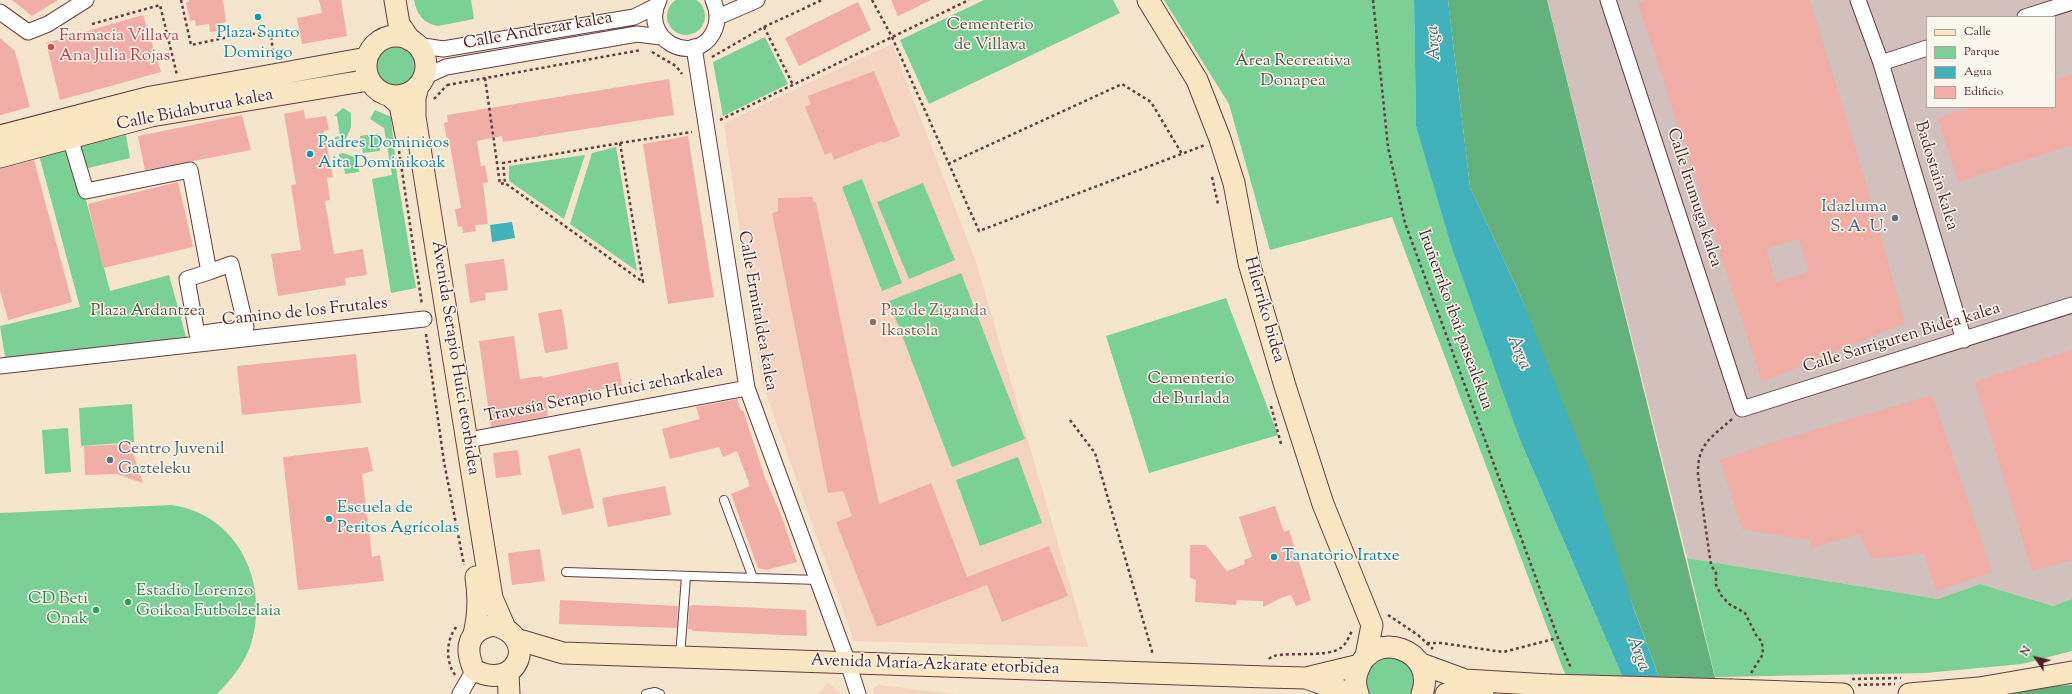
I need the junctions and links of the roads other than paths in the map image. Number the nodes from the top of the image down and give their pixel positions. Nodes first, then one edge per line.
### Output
1 (86, 0) edge
2 (384, 0) edge
3 (395, 0) edge
4 (714, 0) edge
5 (757, 0) edge
6 (1148, 0) edge
7 (1608, 0) edge
8 (1858, 0) edge
9 (2072, 2) edge
10 (658, 3) edge
11 (0, 12) edge
12 (2028, 16) edge
13 (718, 17) junction
14 (661, 37) junction
15 (380, 40) junction
16 (414, 42) junction
17 (694, 47) junction
18 (1926, 48) edge
19 (367, 58) junction
20 (1881, 63) junction
21 (369, 80) junction
22 (421, 81) junction
23 (389, 95) junction
24 (0, 136) edge
25 (70, 138) junction
26 (0, 157) edge
27 (209, 272) junction
28 (2072, 305) edge
29 (424, 319) road end
30 (1964, 340) junction
31 (0, 366) edge
32 (747, 388) junction
33 (1742, 409) joint
34 (468, 440) junction
35 (724, 500) dead end
36 (566, 572) dead end
37 (686, 576) junction
38 (753, 578) junction
39 (818, 580) junction
40 (1370, 622) junction
41 (511, 633) junction
42 (474, 634) junction
43 (1398, 647) junction
44 (1424, 652) junction
45 (563, 653) junction
46 (680, 658) junction
47 (1363, 660) junction
48 (848, 663) junction
49 (511, 669) junction
50 (2072, 672) edge
51 (479, 673) junction
52 (1306, 678) junction
53 (2072, 684) edge
54 (1550, 689) junction
55 (460, 694) edge
56 (493, 694) edge
57 (509, 694) edge
58 (646, 694) edge
59 (660, 694) edge
60 (858, 694) edge
61 (1351, 694) edge
62 (1358, 694) edge
63 (1422, 694) edge
64 (1446, 694) edge
65 (1575, 694) edge
66 (1843, 694) edge
67 (1909, 694) edge
68 (2006, 694) edge

1 - 11 street
2 - 15 main road
3 - 16 main road
4 - 13 street
5 - 13 street
6 - 40 main road, Hilerriko bidea
7 - 33 street, Calle Irumuga kalea
8 - 20 street, Badostain kalea
9 - 12 street
10 - 14 street
10 - 16 street, Calle Andrezar kalea
13 - 17 street
14 - 17 street
14 - 22 street, Calle Andrezar kalea
15 - 16 main road
15 - 19 main road
16 - 22 main road
17 - 32 street, Calle Ermitaldea kalea
18 - 20 street
19 - 21 main road
19 - 24 main road, Calle Bidaburua kalea
20 - 30 street, Badostain kalea
21 - 23 main road
21 - 25 main road, Calle Bidaburua kalea
22 - 23 main road
22 - 34 main road, Avenida Serapio Huici etorbidea
23 - 42 main road, Avenida Serapio Huici etorbidea
25 - 26 main road, Calle Bidaburua kalea
25 - 27 street
27 - 27 street
28 - 30 street, Calle Sarriguren Bidea kalea
29 - 31 street, Camino de los Frutales
30 - 33 street, Calle Sarriguren Bidea kalea
32 - 34 street, Travesía Serapio Huici zeharkalea
32 - 39 street, Calle Ermitaldea kalea
34 - 41 main road, Avenida Serapio Huici etorbidea
35 - 38 lane
36 - 37 lane
37 - 38 lane
37 - 46 lane
38 - 39 lane
39 - 48 street, Calle Ermitaldea kalea
40 - 43 main road, Hilerriko bidea
40 - 47 main road
41 - 42 main road
41 - 45 main road, Avenida María-Azkarate etorbidea
41 - 49 main road
42 - 51 main road
43 - 44 main road, Hilerriko bidea
43 - 47 main road
44 - 54 main road
44 - 63 main road
45 - 46 main road, Avenida María-Azkarate etorbidea
45 - 49 main road, Avenida María-Azkarate etorbidea
46 - 48 main road, Avenida María-Azkarate etorbidea
47 - 52 main road
47 - 62 main road
48 - 52 main road, Avenida María-Azkarate etorbidea
48 - 60 street, Calle Ermitaldea kalea
49 - 51 main road
49 - 57 main road
50 - 67 main road
51 - 55 street
51 - 56 main road
52 - 61 main road
53 - 68 main road
54 - 64 main road
54 - 65 main road
54 - 66 main road, bridge
58 - 59 lane

